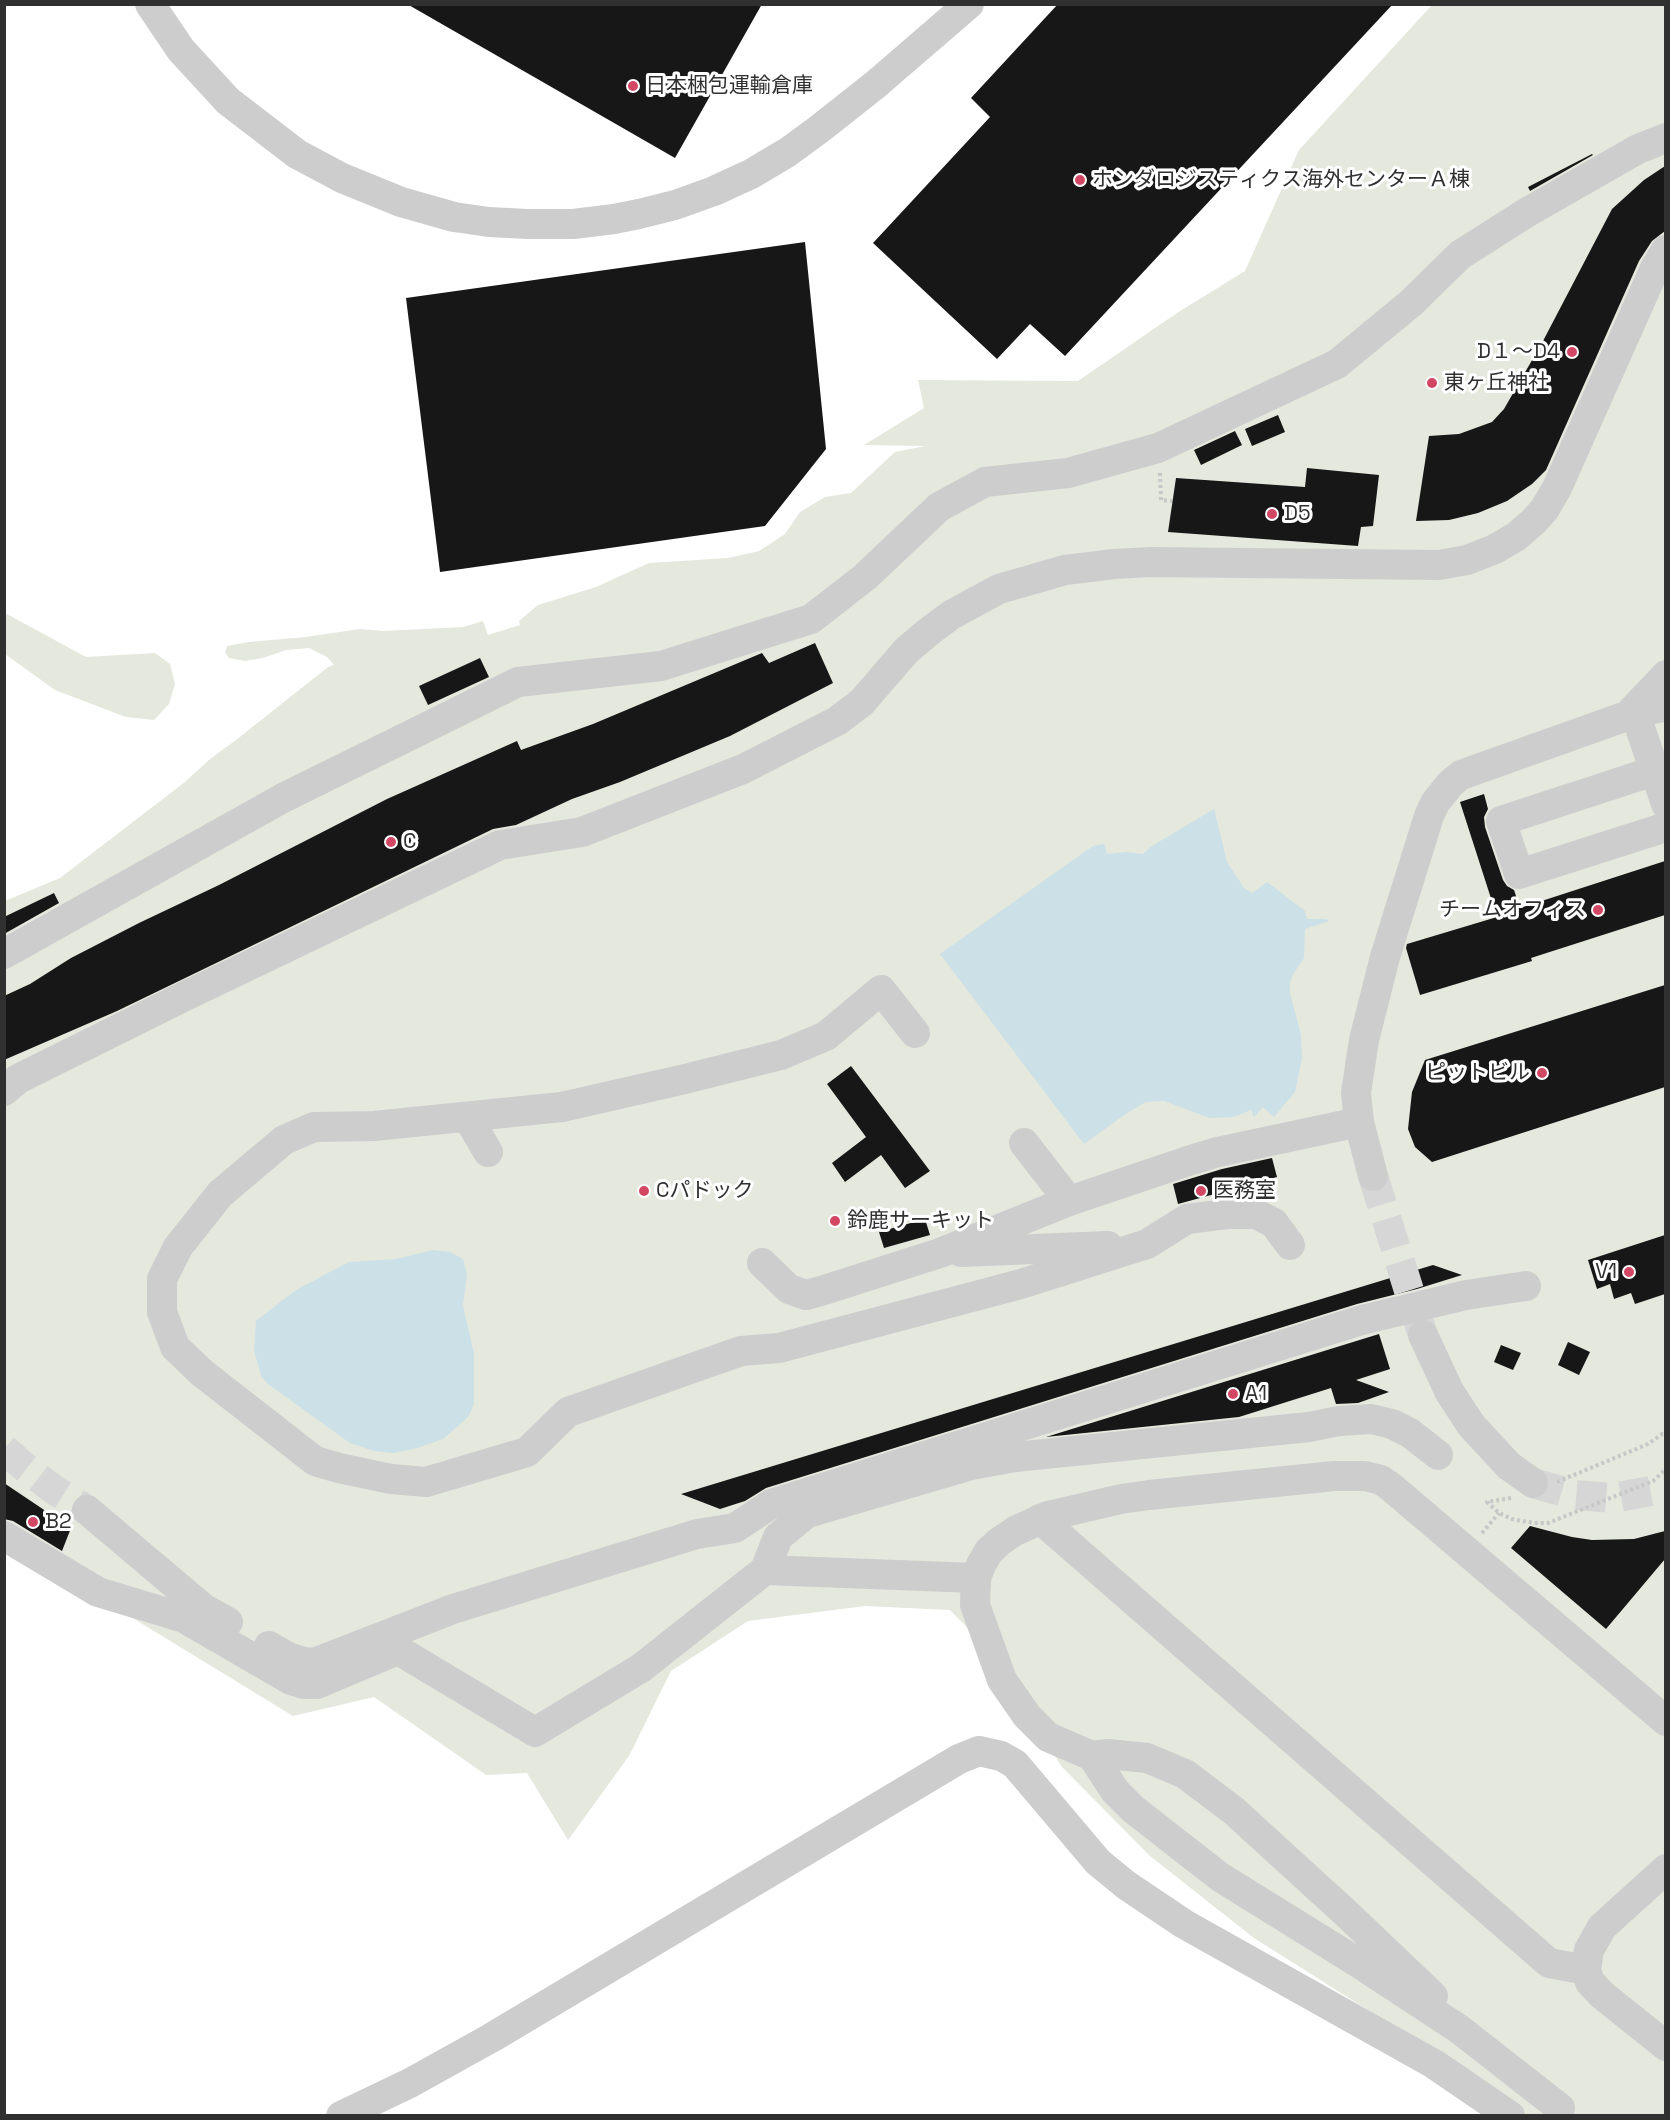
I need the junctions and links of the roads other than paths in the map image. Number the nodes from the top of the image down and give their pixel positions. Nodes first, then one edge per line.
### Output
1 (150, 4) edge
2 (969, 4) edge
3 (1665, 138) edge
4 (1665, 250) edge
5 (1665, 675) edge
6 (1665, 706) edge
7 (1631, 714) junction
8 (1654, 771) junction
9 (1665, 804) edge
10 (1665, 826) edge
11 (4, 954) edge
12 (915, 1033) dead end
13 (4, 1091) edge
14 (468, 1118) junction
15 (1359, 1122) junction
16 (1024, 1143) dead end
17 (488, 1152) dead end
18 (1373, 1176) tunnel mouth
19 (1069, 1201) junction
20 (1146, 1244) junction
21 (1290, 1245) dead end
22 (940, 1253) junction
23 (762, 1263) dead end
24 (1526, 1286) dead end
25 (1423, 1335) tunnel mouth
26 (1438, 1455) dead end
27 (1535, 1488) tunnel mouth
28 (87, 1510) tunnel mouth
29 (1040, 1519) junction
30 (4, 1536) edge
31 (765, 1570) junction
32 (976, 1578) junction
33 (1665, 1721) edge
34 (1092, 1756) junction
35 (1665, 1869) edge
36 (1586, 1970) junction
37 (1459, 2029) junction
38 (1665, 2046) edge
39 (1561, 2113) edge
40 (341, 2115) edge
41 (1510, 2115) edge

1 - 2 street
3 - 11 street
4 - 13 street
5 - 7 street
6 - 7 street
7 - 8 street
7 - 15 street
8 - 9 street
8 - 10 street
12 - 14 street
14 - 17 street
14 - 20 street
15 - 18 street
15 - 19 street
16 - 19 street
19 - 22 street
20 - 21 street
20 - 22 street
22 - 23 street
24 - 28 street
25 - 27 street
26 - 31 street
29 - 32 street
29 - 33 street
29 - 36 street
30 - 31 street
31 - 32 street
32 - 34 street
34 - 37 street
34 - 37 street
35 - 36 street
36 - 38 street
37 - 39 street
40 - 41 street

